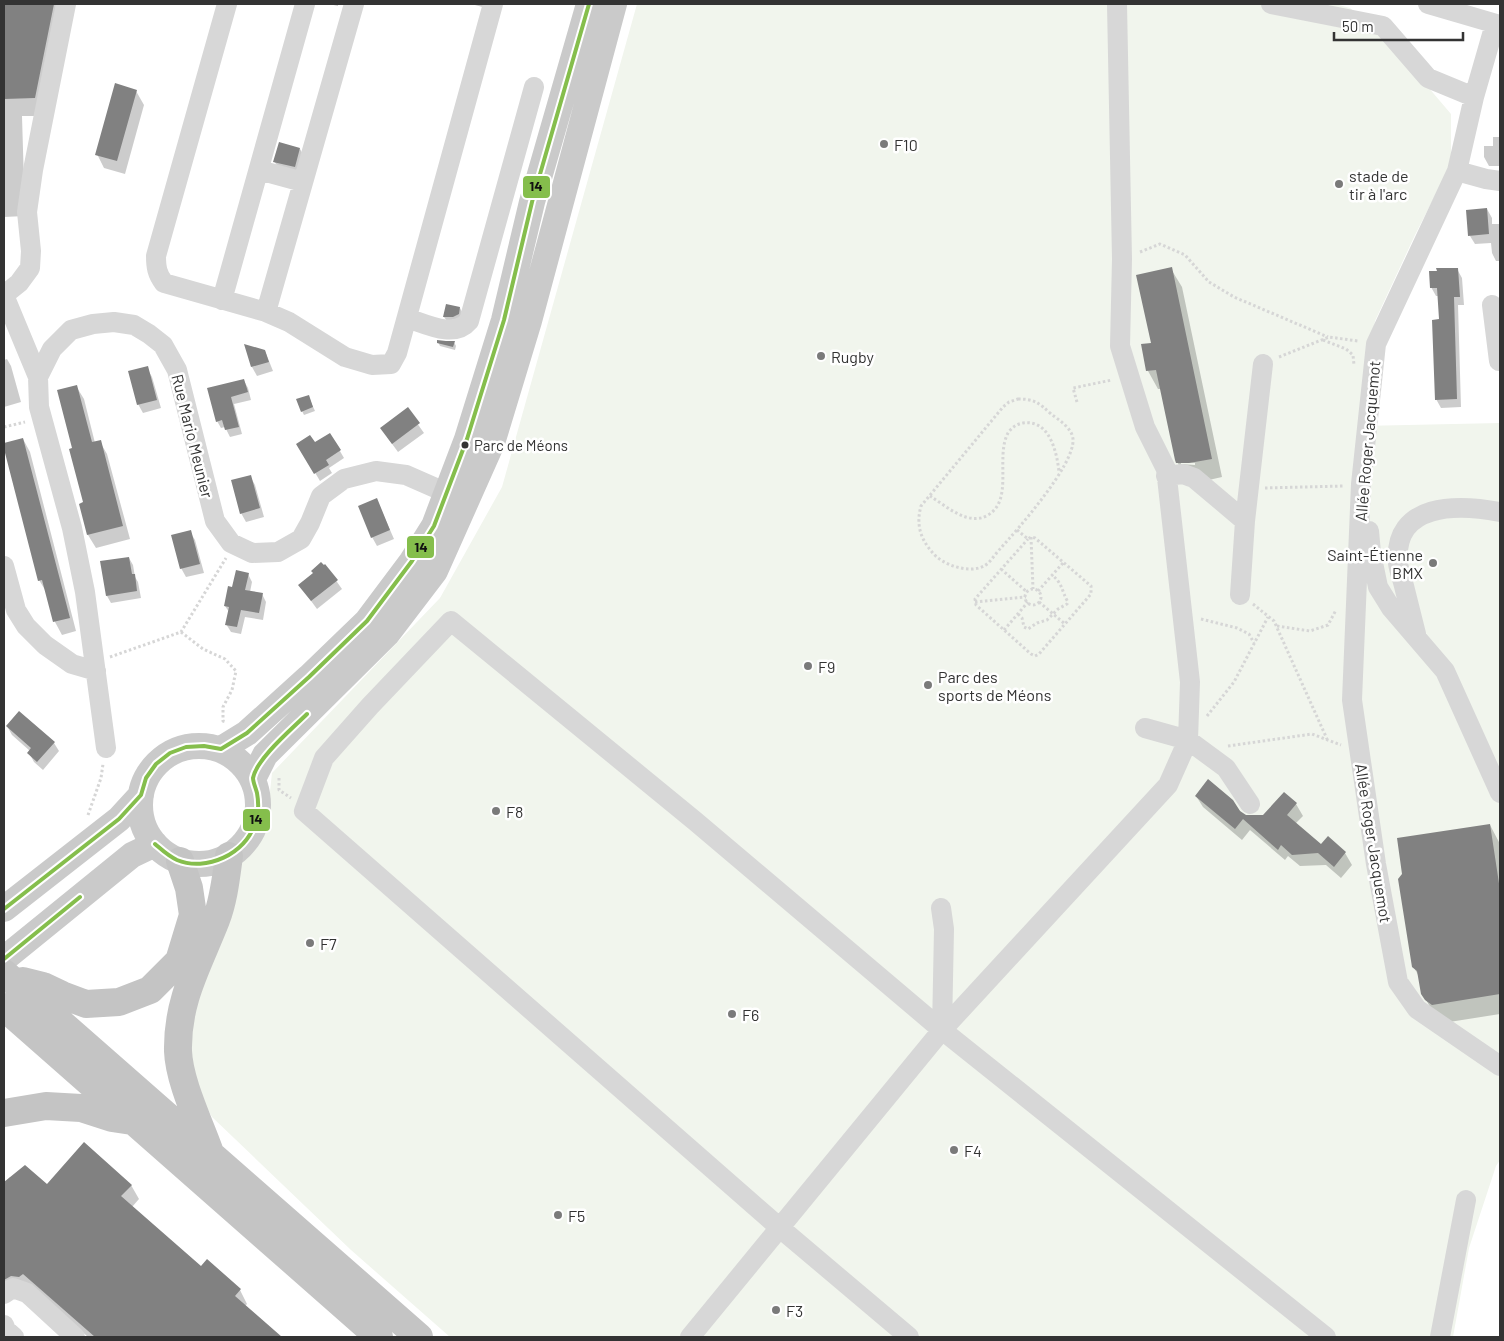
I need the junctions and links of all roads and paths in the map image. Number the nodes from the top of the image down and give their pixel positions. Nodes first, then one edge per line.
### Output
1 (66, 4) edge
2 (227, 4) edge
3 (305, 4) edge
4 (354, 4) edge
5 (493, 4) edge
6 (589, 4) edge
7 (614, 4) edge
8 (623, 4) edge
9 (1117, 4) edge
10 (1271, 4) edge
11 (1428, 4) edge
12 (1498, 25) edge
13 (597, 67) junction
14 (534, 87) dead end
15 (1474, 97) junction
16 (259, 170) junction
17 (1457, 172) junction
18 (1500, 181) edge
19 (303, 182) junction
20 (1122, 259) junction
21 (4, 295) edge
22 (222, 300) junction
23 (1492, 305) dead end
24 (266, 312) junction
25 (407, 318) junction
26 (1328, 337) junction
27 (1322, 340) junction
28 (1376, 344) junction
29 (1500, 361) edge
30 (1264, 364) joint
31 (1354, 369) dead end
32 (38, 377) junction
33 (1116, 379) dead end
34 (1077, 402) dead end
35 (1059, 473) junction
36 (1166, 476) junction
37 (1249, 488) junction
38 (1347, 491) dead end
39 (448, 493) junction
40 (930, 496) junction
41 (1360, 508) junction
42 (1500, 512) edge
43 (1245, 521) junction
44 (1017, 530) junction
45 (1029, 538) junction
46 (234, 545) junction
47 (1063, 562) junction
48 (4, 566) edge
49 (1001, 569) junction
50 (1052, 576) junction
51 (1033, 589) junction
52 (1038, 591) junction
53 (1027, 592) junction
54 (1240, 595) joint
55 (1026, 597) junction
56 (974, 602) junction
57 (1028, 602) junction
58 (1039, 602) junction
59 (1338, 605) dead end
60 (1018, 614) junction
61 (1053, 614) junction
62 (1182, 615) junction
63 (1268, 617) junction
64 (1066, 624) junction
65 (1277, 626) junction
66 (1004, 630) junction
67 (181, 632) junction
68 (1418, 640) junction
69 (1254, 644) junction
70 (96, 667) junction
71 (231, 723) dead end
72 (1146, 728) dead end
73 (1327, 739) junction
74 (1188, 740) junction
75 (1225, 747) dead end
76 (106, 748) joint
77 (221, 749) junction
78 (1360, 752) junction
79 (278, 773) dead end
80 (253, 779) junction
81 (311, 792) junction
82 (1500, 793) edge
83 (140, 795) junction
84 (1250, 804) dead end
85 (87, 820) dead end
86 (155, 844) junction
87 (229, 856) junction
88 (180, 861) junction
89 (941, 908) dead end
90 (4, 909) edge
91 (6, 970) edge
92 (8, 1010) edge
93 (942, 1030) junction
94 (1500, 1066) edge
95 (4, 1113) edge
96 (134, 1121) junction
97 (210, 1154) junction
98 (1466, 1200) dead end
99 (780, 1228) junction
100 (4, 1294) edge
101 (4, 1325) edge
102 (14, 1337) edge
103 (75, 1337) edge
104 (379, 1337) edge
105 (420, 1337) edge
106 (690, 1337) edge
107 (909, 1337) edge
108 (1326, 1337) edge
109 (1440, 1337) edge

1 - 21 street
2 - 22 street
3 - 16 street
4 - 19 street
5 - 25 street
6 - 39 main road
7 - 13 main road
8 - 13 street
9 - 20 street
10 - 15 street
11 - 12 street
12 - 15 street, Allée Roger Jacquemot
13 - 80 main road
14 - 25 street
15 - 17 street, Allée Roger Jacquemot
16 - 19 street
16 - 22 street
17 - 18 street
17 - 28 street, Allée Roger Jacquemot
19 - 24 street
20 - 26 path
20 - 36 street
21 - 32 street
22 - 24 street
23 - 29 street
24 - 25 street
26 - 27 path
26 - 28 path
27 - 30 path
27 - 31 path
28 - 41 street, Allée Roger Jacquemot
30 - 37 street
32 - 46 street, Rue Mario Meunier
32 - 70 street, Rue Mario Meunier
33 - 34 path
35 - 40 path
35 - 40 path
35 - 44 path
36 - 43 street
36 - 62 street
37 - 38 path
37 - 43 street
39 - 46 street
39 - 77 main road
40 - 44 path
41 - 68 street
41 - 78 street, Allée Roger Jacquemot
42 - 68 street
43 - 54 street
44 - 45 path
45 - 47 path
45 - 49 path
45 - 51 path
46 - 67 path
47 - 50 path
47 - 64 path
48 - 70 street
49 - 53 path
49 - 56 path
50 - 52 path
50 - 61 path
51 - 52 path
51 - 53 path
52 - 58 path
53 - 55 path
54 - 63 path
55 - 56 path
55 - 57 path
56 - 66 path
57 - 58 path
57 - 60 path
58 - 61 path
59 - 65 path
60 - 61 path
60 - 66 path
61 - 64 path
62 - 69 path
62 - 74 street
63 - 65 path
63 - 69 path
64 - 66 path
65 - 73 path
67 - 70 path
67 - 71 path
68 - 82 street
69 - 74 path
70 - 76 street, Rue Mario Meunier
72 - 74 street
73 - 75 path
73 - 78 path
74 - 84 street
74 - 93 street
76 - 85 path
77 - 80 main road
77 - 83 main road
78 - 94 street, Allée Roger Jacquemot
79 - 81 path
80 - 87 main road
81 - 93 street
81 - 99 street
83 - 86 main road
83 - 90 main road
86 - 88 main road
86 - 91 main road
87 - 88 main road
87 - 97 highway
88 - 91 highway
89 - 93 street
91 - 97 highway
92 - 96 highway
93 - 99 street
93 - 108 street
95 - 96 highway
96 - 104 highway
97 - 105 highway
98 - 109 street
99 - 106 street
99 - 107 street
100 - 103 street
101 - 102 street

